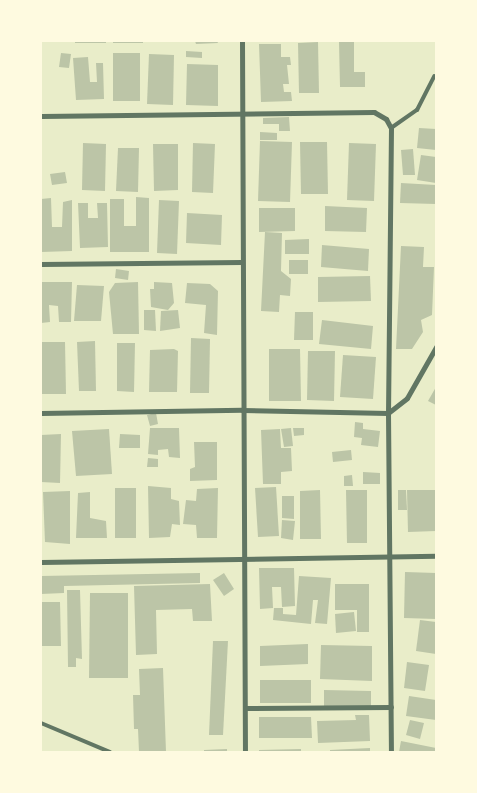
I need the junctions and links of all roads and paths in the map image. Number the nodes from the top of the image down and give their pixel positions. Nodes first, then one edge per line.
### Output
1 (242, 41) edge
2 (434, 76) dead end
3 (241, 115) junction
4 (41, 116) edge
5 (391, 128) junction
6 (242, 262) junction
7 (41, 264) edge
8 (436, 347) edge
9 (242, 410) junction
10 (41, 412) edge
11 (388, 413) junction
12 (390, 556) junction
13 (436, 556) edge
14 (244, 561) junction
15 (41, 562) edge
16 (391, 707) junction
17 (245, 708) junction
18 (41, 723) edge
19 (110, 752) edge
20 (245, 752) edge
21 (391, 752) edge

1 - 3 street
2 - 5 lane
3 - 4 street
3 - 5 street
3 - 6 street
5 - 11 street
6 - 7 street
6 - 9 street
8 - 11 street
9 - 10 street
9 - 11 street
9 - 14 street
11 - 12 street
12 - 13 street
12 - 14 street
12 - 16 street
14 - 15 street
14 - 17 street
16 - 17 street
16 - 21 street
17 - 20 street
18 - 19 lane

